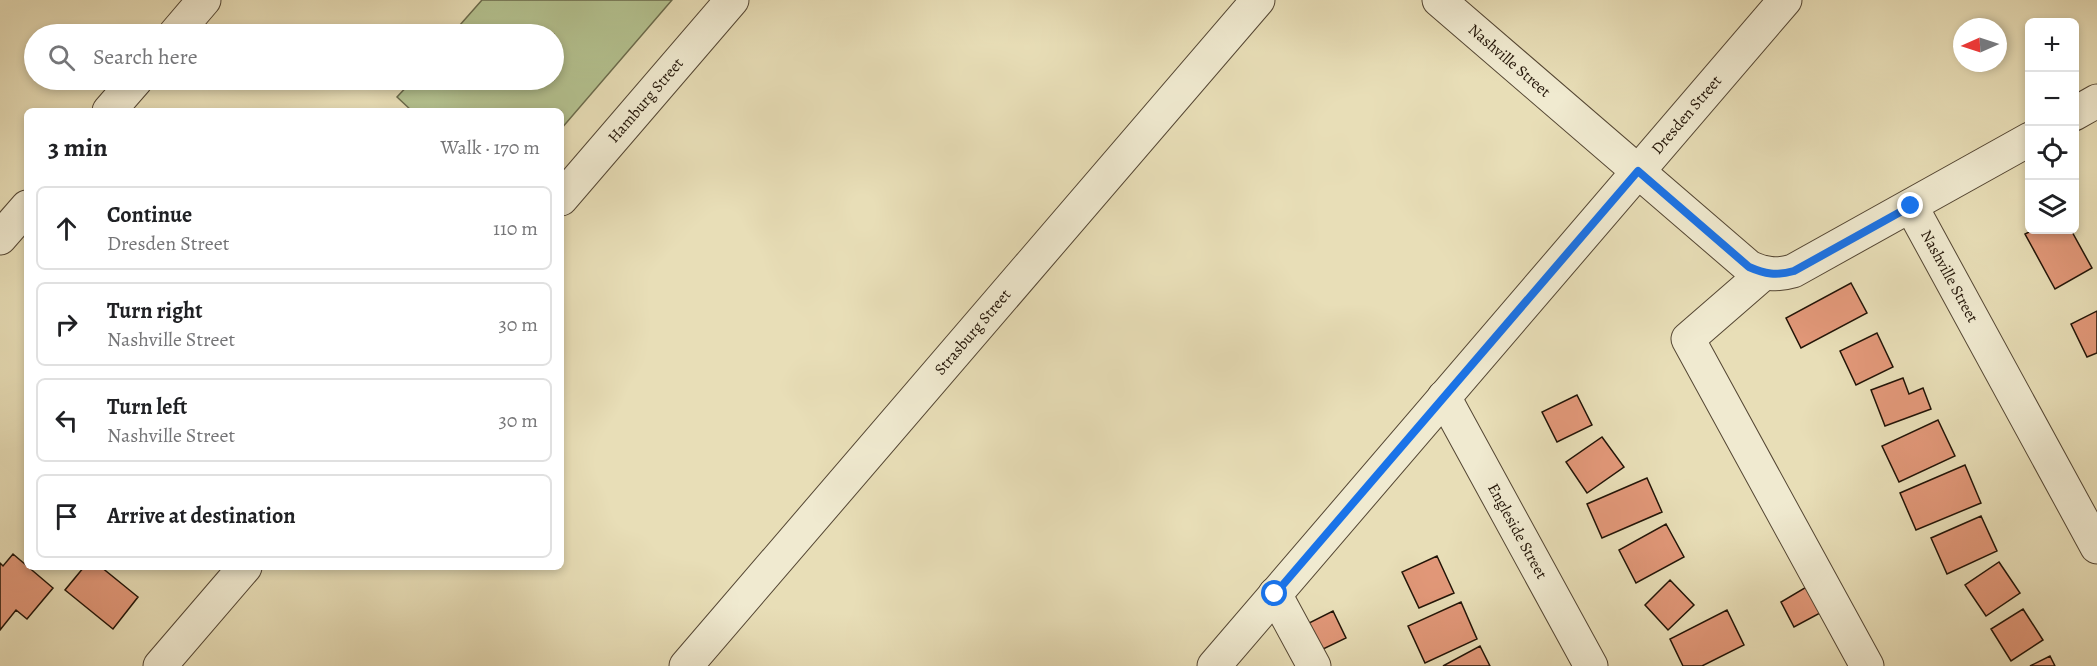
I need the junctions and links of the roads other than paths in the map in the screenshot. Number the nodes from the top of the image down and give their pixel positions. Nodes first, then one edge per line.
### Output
1 (204, 0) edge
2 (732, 0) edge
3 (1258, 0) edge
4 (1439, 0) edge
5 (1785, 0) edge
6 (184, 24) edge
7 (127, 90) edge
8 (2097, 101) edge
9 (112, 108) edge
10 (2079, 111) edge
11 (2025, 142) edge
12 (1638, 171) junction
13 (564, 196) edge
14 (1911, 206) junction
15 (24, 210) edge
16 (0, 238) edge
17 (1764, 273) junction
18 (1444, 397) junction
19 (2097, 547) edge
20 (242, 570) edge
21 (1275, 594) junction
22 (160, 666) edge
23 (686, 666) edge
24 (1214, 666) edge
25 (1314, 666) edge
26 (1591, 666) edge
27 (1867, 666) edge

1 - 6 street
2 - 13 street, Hamburg Street
3 - 23 street, Strasburg Street
4 - 12 street, Nashville Street
5 - 12 street, Dresden Street
7 - 9 street
8 - 10 street
11 - 14 street
12 - 17 street, Nashville Street
12 - 18 street, Dresden Street
14 - 17 street
14 - 19 street, Nashville Street
15 - 16 street
17 - 27 street
18 - 21 street, Dresden Street
18 - 26 street, Engleside Street
20 - 22 street
21 - 24 street, Dresden Street
21 - 25 street

